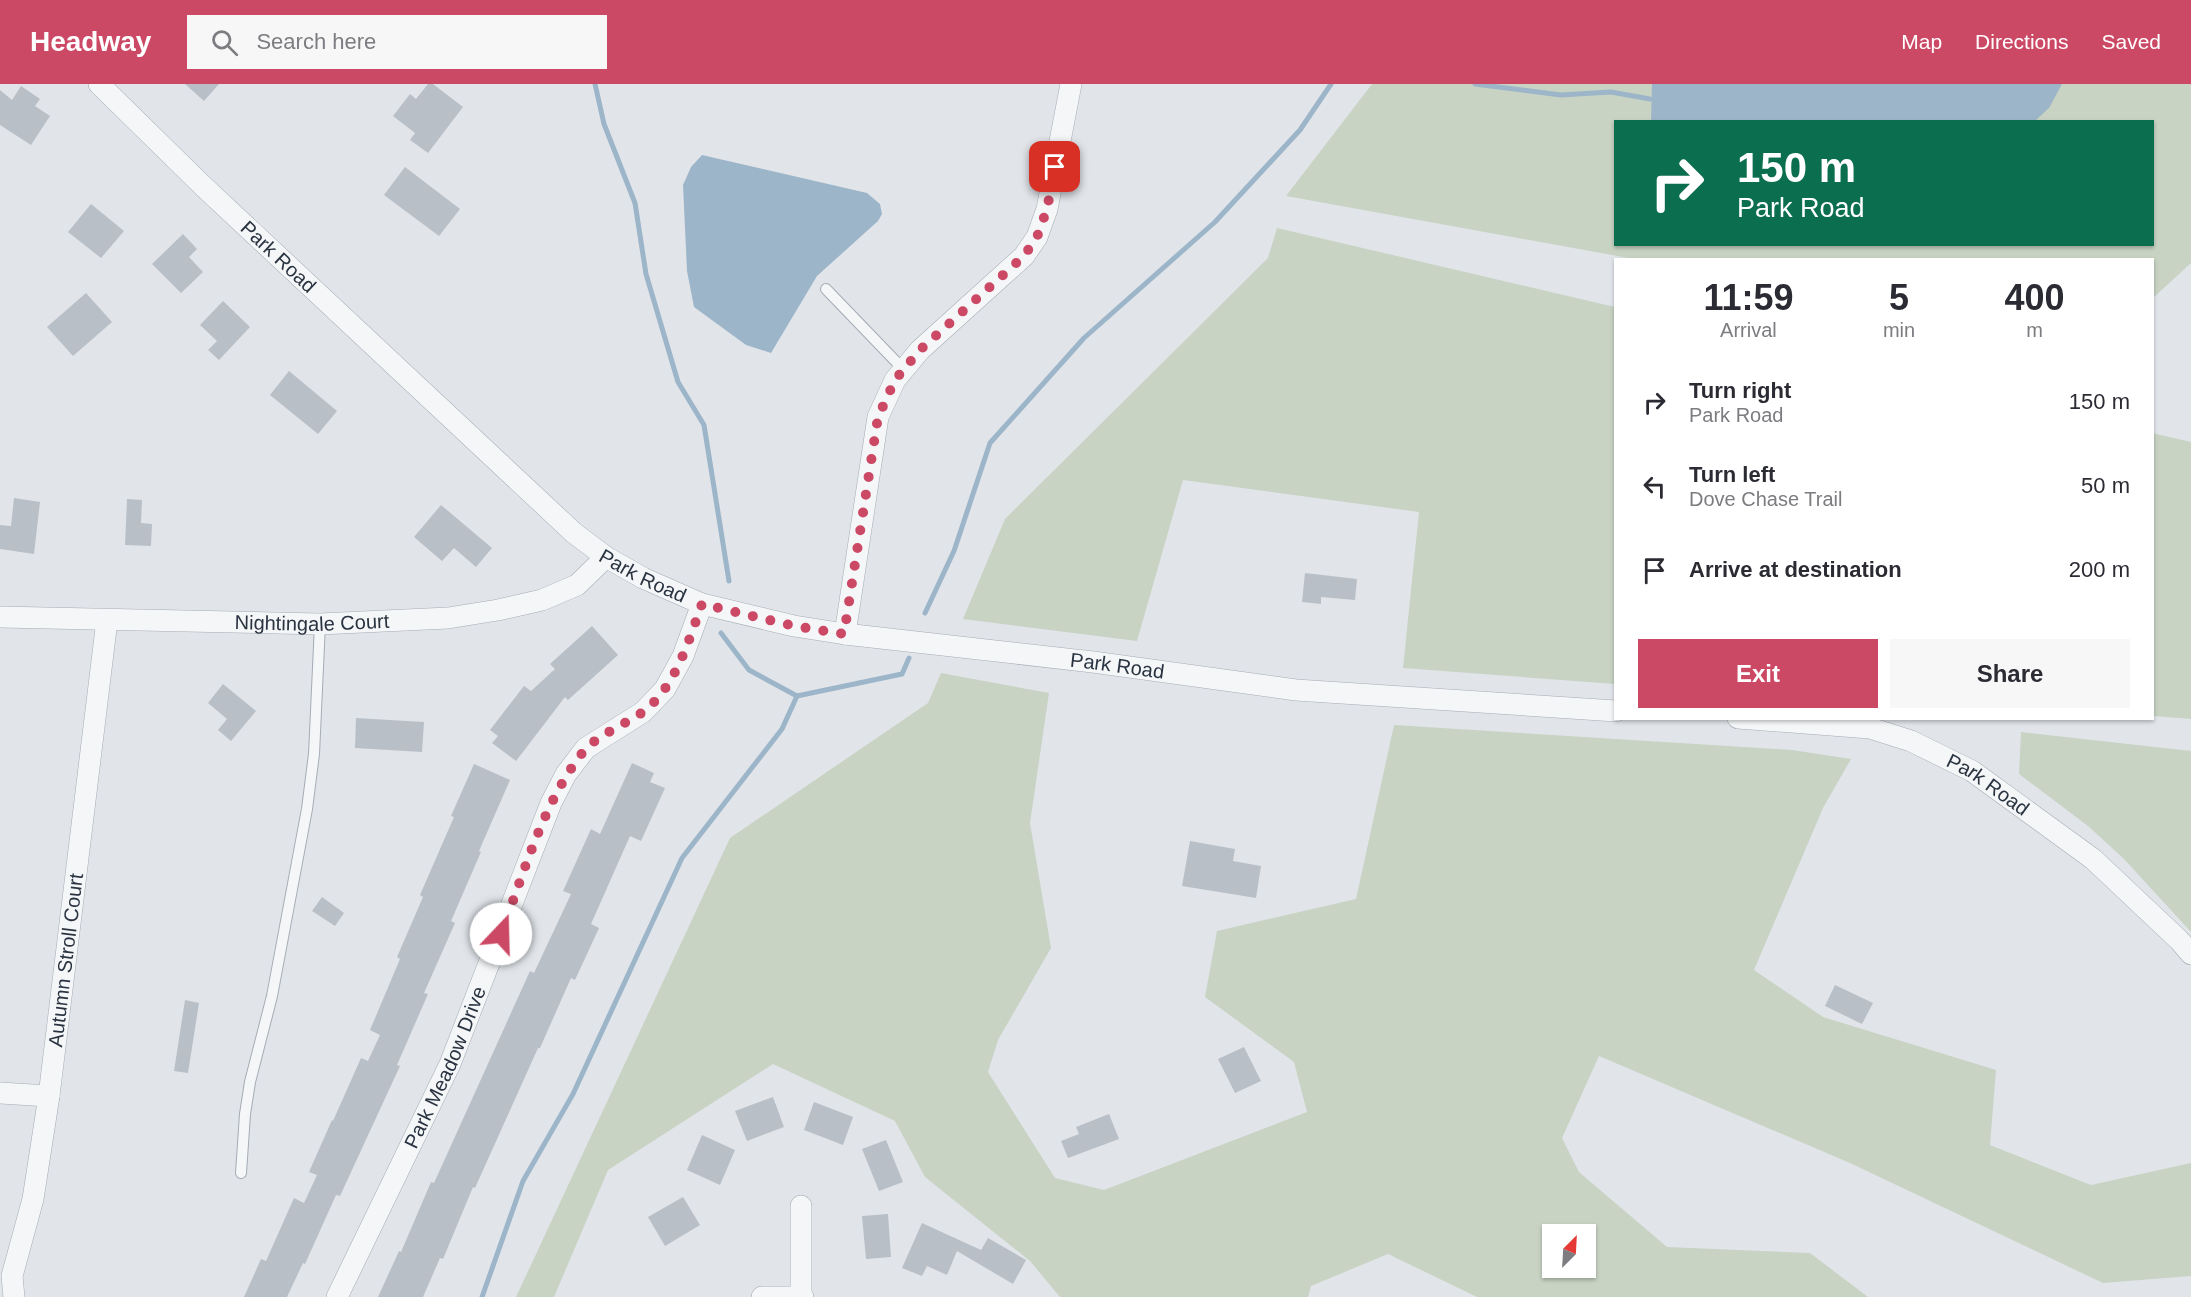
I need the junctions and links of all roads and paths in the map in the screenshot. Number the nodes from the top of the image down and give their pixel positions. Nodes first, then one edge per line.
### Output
1 (99, 84) edge
2 (1071, 84) edge
3 (826, 289) dead end
4 (904, 370) junction
5 (606, 557) junction
6 (702, 604) junction
7 (0, 617) edge
8 (106, 620) junction
9 (320, 624) junction
10 (844, 634) junction
11 (1614, 711) edge
12 (1764, 720) edge
13 (2191, 954) edge
14 (0, 1093) edge
15 (49, 1095) junction
16 (241, 1173) dead end
17 (801, 1206) dead end
18 (14, 1297) edge
19 (337, 1297) edge
20 (762, 1297) edge
21 (802, 1297) edge

1 - 5 street, Park Road
2 - 4 street
3 - 4 lane
4 - 10 street
5 - 6 street, Park Road
5 - 9 street, Nightingale Court
6 - 10 street, Park Road
6 - 19 street, Park Meadow Drive
7 - 8 street, Nightingale Court
8 - 9 street, Nightingale Court
8 - 15 street, Autumn Stroll Court
9 - 16 lane
10 - 11 street, Park Road
12 - 13 street, Park Road
14 - 15 street
15 - 18 street, Autumn Stroll Court
17 - 21 street
20 - 21 street

